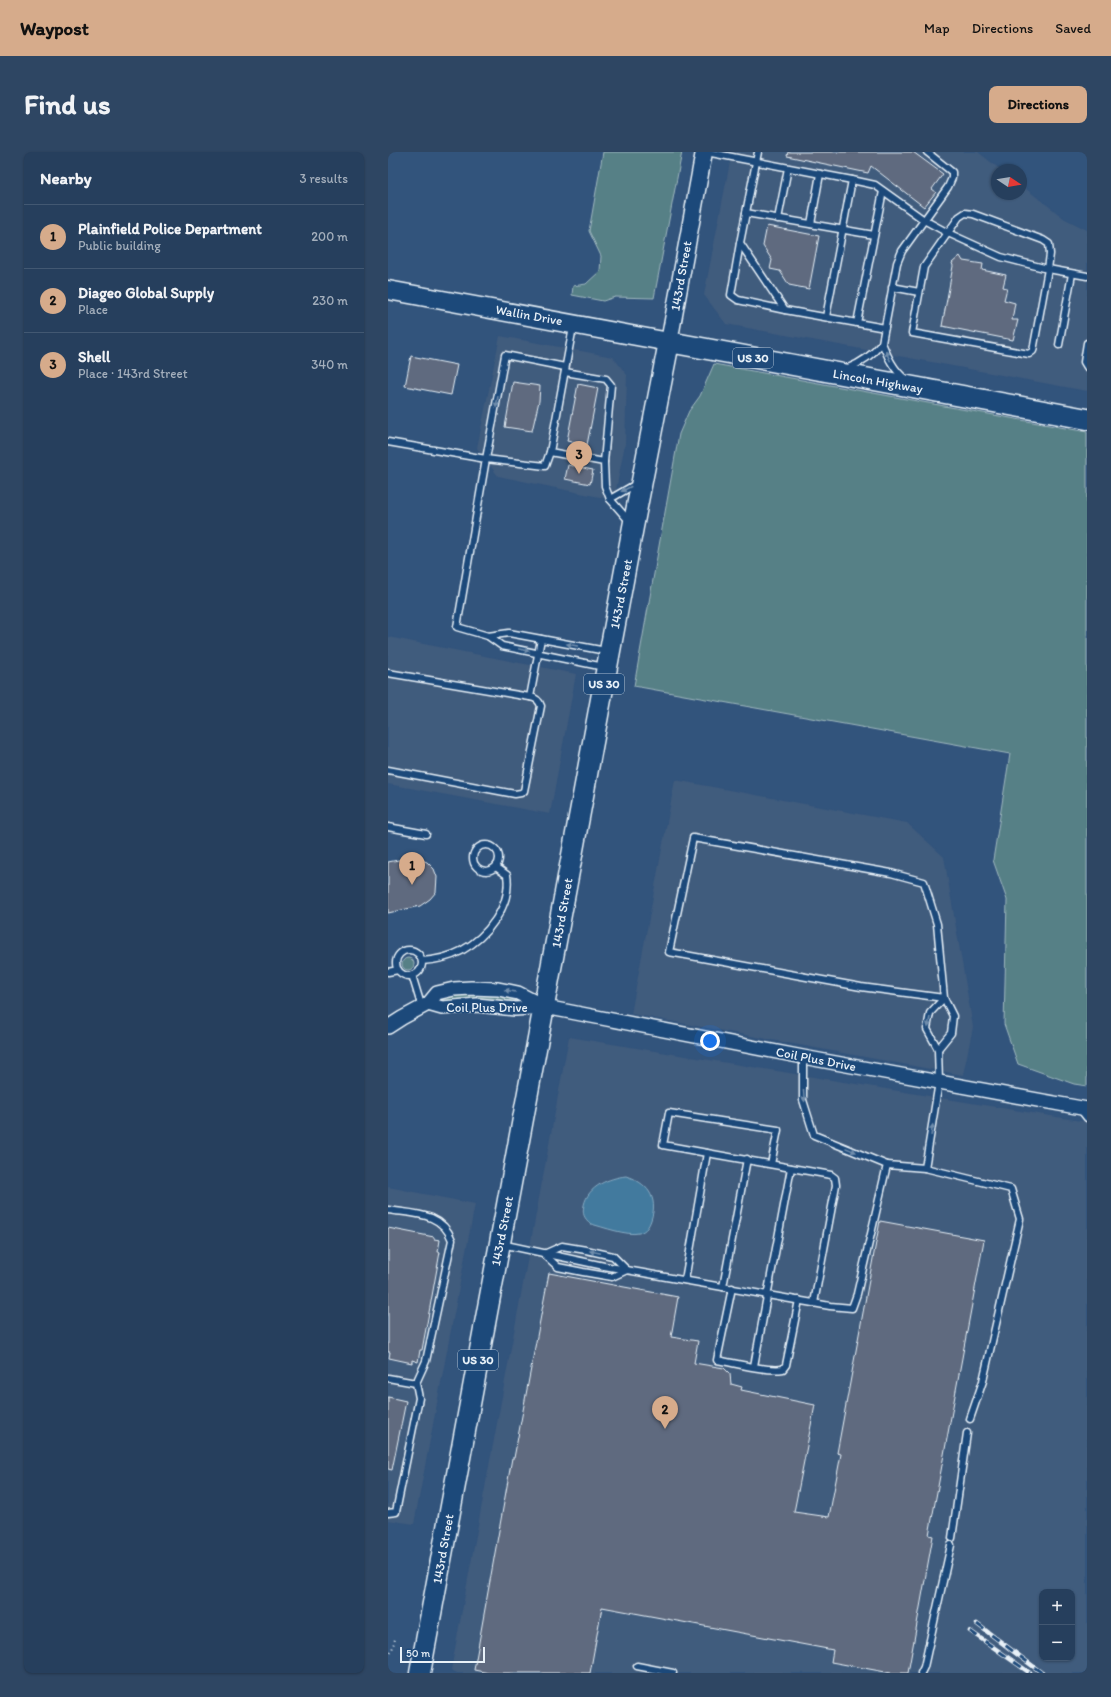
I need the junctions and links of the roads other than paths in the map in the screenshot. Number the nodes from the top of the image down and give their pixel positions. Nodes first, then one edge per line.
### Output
1 (705, 152) edge
2 (758, 152) edge
3 (927, 152) edge
4 (756, 162) junction
5 (788, 168) junction
6 (820, 174) junction
7 (852, 180) junction
8 (883, 191) junction
9 (746, 213) junction
10 (778, 219) junction
11 (924, 220) junction
12 (811, 224) junction
13 (842, 230) junction
14 (948, 233) junction
15 (874, 236) junction
16 (740, 243) junction
17 (1048, 269) junction
18 (1072, 274) junction
19 (1087, 276) edge
20 (892, 288) junction
21 (388, 290) edge
22 (919, 292) junction
23 (785, 310) junction
24 (826, 317) junction
25 (857, 323) junction
26 (574, 324) junction
27 (885, 328) junction
28 (669, 342) junction
29 (882, 343) junction
30 (1087, 343) edge
31 (1059, 345) dead end
32 (1087, 368) edge
33 (565, 369) junction
34 (836, 373) junction
35 (916, 388) junction
36 (1087, 418) edge
37 (388, 442) edge
38 (550, 452) junction
39 (486, 459) junction
40 (604, 462) junction
41 (642, 480) junction
42 (610, 498) junction
43 (633, 527) junction
44 (488, 636) junction
45 (541, 639) junction
46 (538, 653) junction
47 (609, 660) junction
48 (388, 673) edge
49 (530, 697) junction
50 (388, 770) edge
51 (388, 827) edge
52 (426, 834) dead end
53 (496, 866) junction
54 (422, 961) junction
55 (398, 970) junction
56 (388, 972) edge
57 (412, 975) junction
58 (944, 998) junction
59 (425, 1006) junction
60 (545, 1007) junction
61 (388, 1027) edge
62 (938, 1049) junction
63 (803, 1057) junction
64 (939, 1082) junction
65 (1084, 1112) edge
66 (707, 1153) junction
67 (747, 1159) junction
68 (771, 1164) junction
69 (887, 1165) junction
70 (792, 1168) junction
71 (925, 1168) junction
72 (388, 1210) edge
73 (500, 1244) junction
74 (544, 1254) junction
75 (627, 1270) junction
76 (685, 1280) junction
77 (723, 1287) junction
78 (732, 1288) junction
79 (768, 1295) junction
80 (799, 1300) junction
81 (814, 1303) junction
82 (754, 1366) junction
83 (388, 1378) edge
84 (416, 1382) junction
85 (970, 1419) dead end
86 (967, 1433) dead end
87 (388, 1513) edge
88 (952, 1538) dead end
89 (951, 1545) dead end
90 (637, 1666) dead end
91 (420, 1673) edge
92 (673, 1673) edge
93 (921, 1673) edge

1 - 4 lane
1 - 28 street, 143rd Street
2 - 4 lane
3 - 11 lane
4 - 5 lane
4 - 9 lane
5 - 6 lane
5 - 10 lane
6 - 7 lane
6 - 12 lane
7 - 8 lane
7 - 13 lane
8 - 11 lane
8 - 15 lane
9 - 10 lane
9 - 16 lane
10 - 12 lane
11 - 14 lane
11 - 20 lane
12 - 13 lane
13 - 15 lane
13 - 24 lane
14 - 17 lane
14 - 17 lane
14 - 22 lane
15 - 25 lane
16 - 23 lane
16 - 23 lane
17 - 18 lane
17 - 22 lane
18 - 19 lane
18 - 31 lane
20 - 22 lane
20 - 27 lane
21 - 26 main road, Wallin Drive
23 - 24 lane
24 - 25 lane
25 - 27 lane
26 - 28 main road, Wallin Drive
26 - 33 lane
27 - 29 lane
28 - 34 main road, Lincoln Highway / US 30
28 - 41 main road, 143rd Street / US 30
29 - 34 lane
35 -> 29 lane
30 - 32 lane
33 - 38 lane
33 -> 39 lane
33 - 40 lane
34 - 35 main road, Lincoln Highway / US 30
35 - 36 main road, Lincoln Highway / US 30
37 - 39 lane
38 - 39 lane
38 - 40 lane
39 - 44 lane
40 - 42 lane
41 -> 42 lane
41 - 43 main road, 143rd Street / US 30
42 - 43 lane
43 - 47 main road, 143rd Street / US 30
44 - 45 lane
44 -> 46 lane
45 - 46 lane
47 -> 45 lane
46 - 47 lane
46 - 49 lane
47 - 60 main road, 143rd Street / US 30
48 - 49 lane
49 - 50 lane
51 - 52 lane
53 - 53 lane
53 - 54 lane
54 - 55 lane
54 - 57 lane
55 - 56 lane
55 - 57 lane
57 - 59 lane
58 - 58 lane
58 - 62 lane
58 -> 62 lane
59 - 60 street, Coil Plus Drive
60 -> 59 street, Coil Plus Drive
59 - 61 street, Coil Plus Drive
60 - 63 street, Coil Plus Drive
60 - 73 main road, 143rd Street / US 30
62 - 64 lane
63 - 64 street, Coil Plus Drive
63 -> 69 lane
64 - 65 street, Coil Plus Drive
71 -> 64 lane
66 - 67 lane
66 - 68 lane
66 - 76 lane
67 - 68 lane
67 - 77 lane
68 - 70 lane
69 - 71 lane
69 - 81 lane
70 - 79 lane
70 - 81 lane
71 - 85 lane
72 - 84 lane
73 - 74 lane
73 - 91 main road, 143rd Street / US 30
74 - 75 lane
74 - 75 lane
75 -> 74 lane
75 - 76 lane
76 - 77 lane
77 - 78 lane
78 - 79 lane
78 - 82 lane
79 - 80 lane
79 - 82 lane
80 - 81 lane
80 - 82 lane
83 - 84 lane
84 - 87 lane
86 - 88 lane
89 - 93 lane
90 - 92 lane

